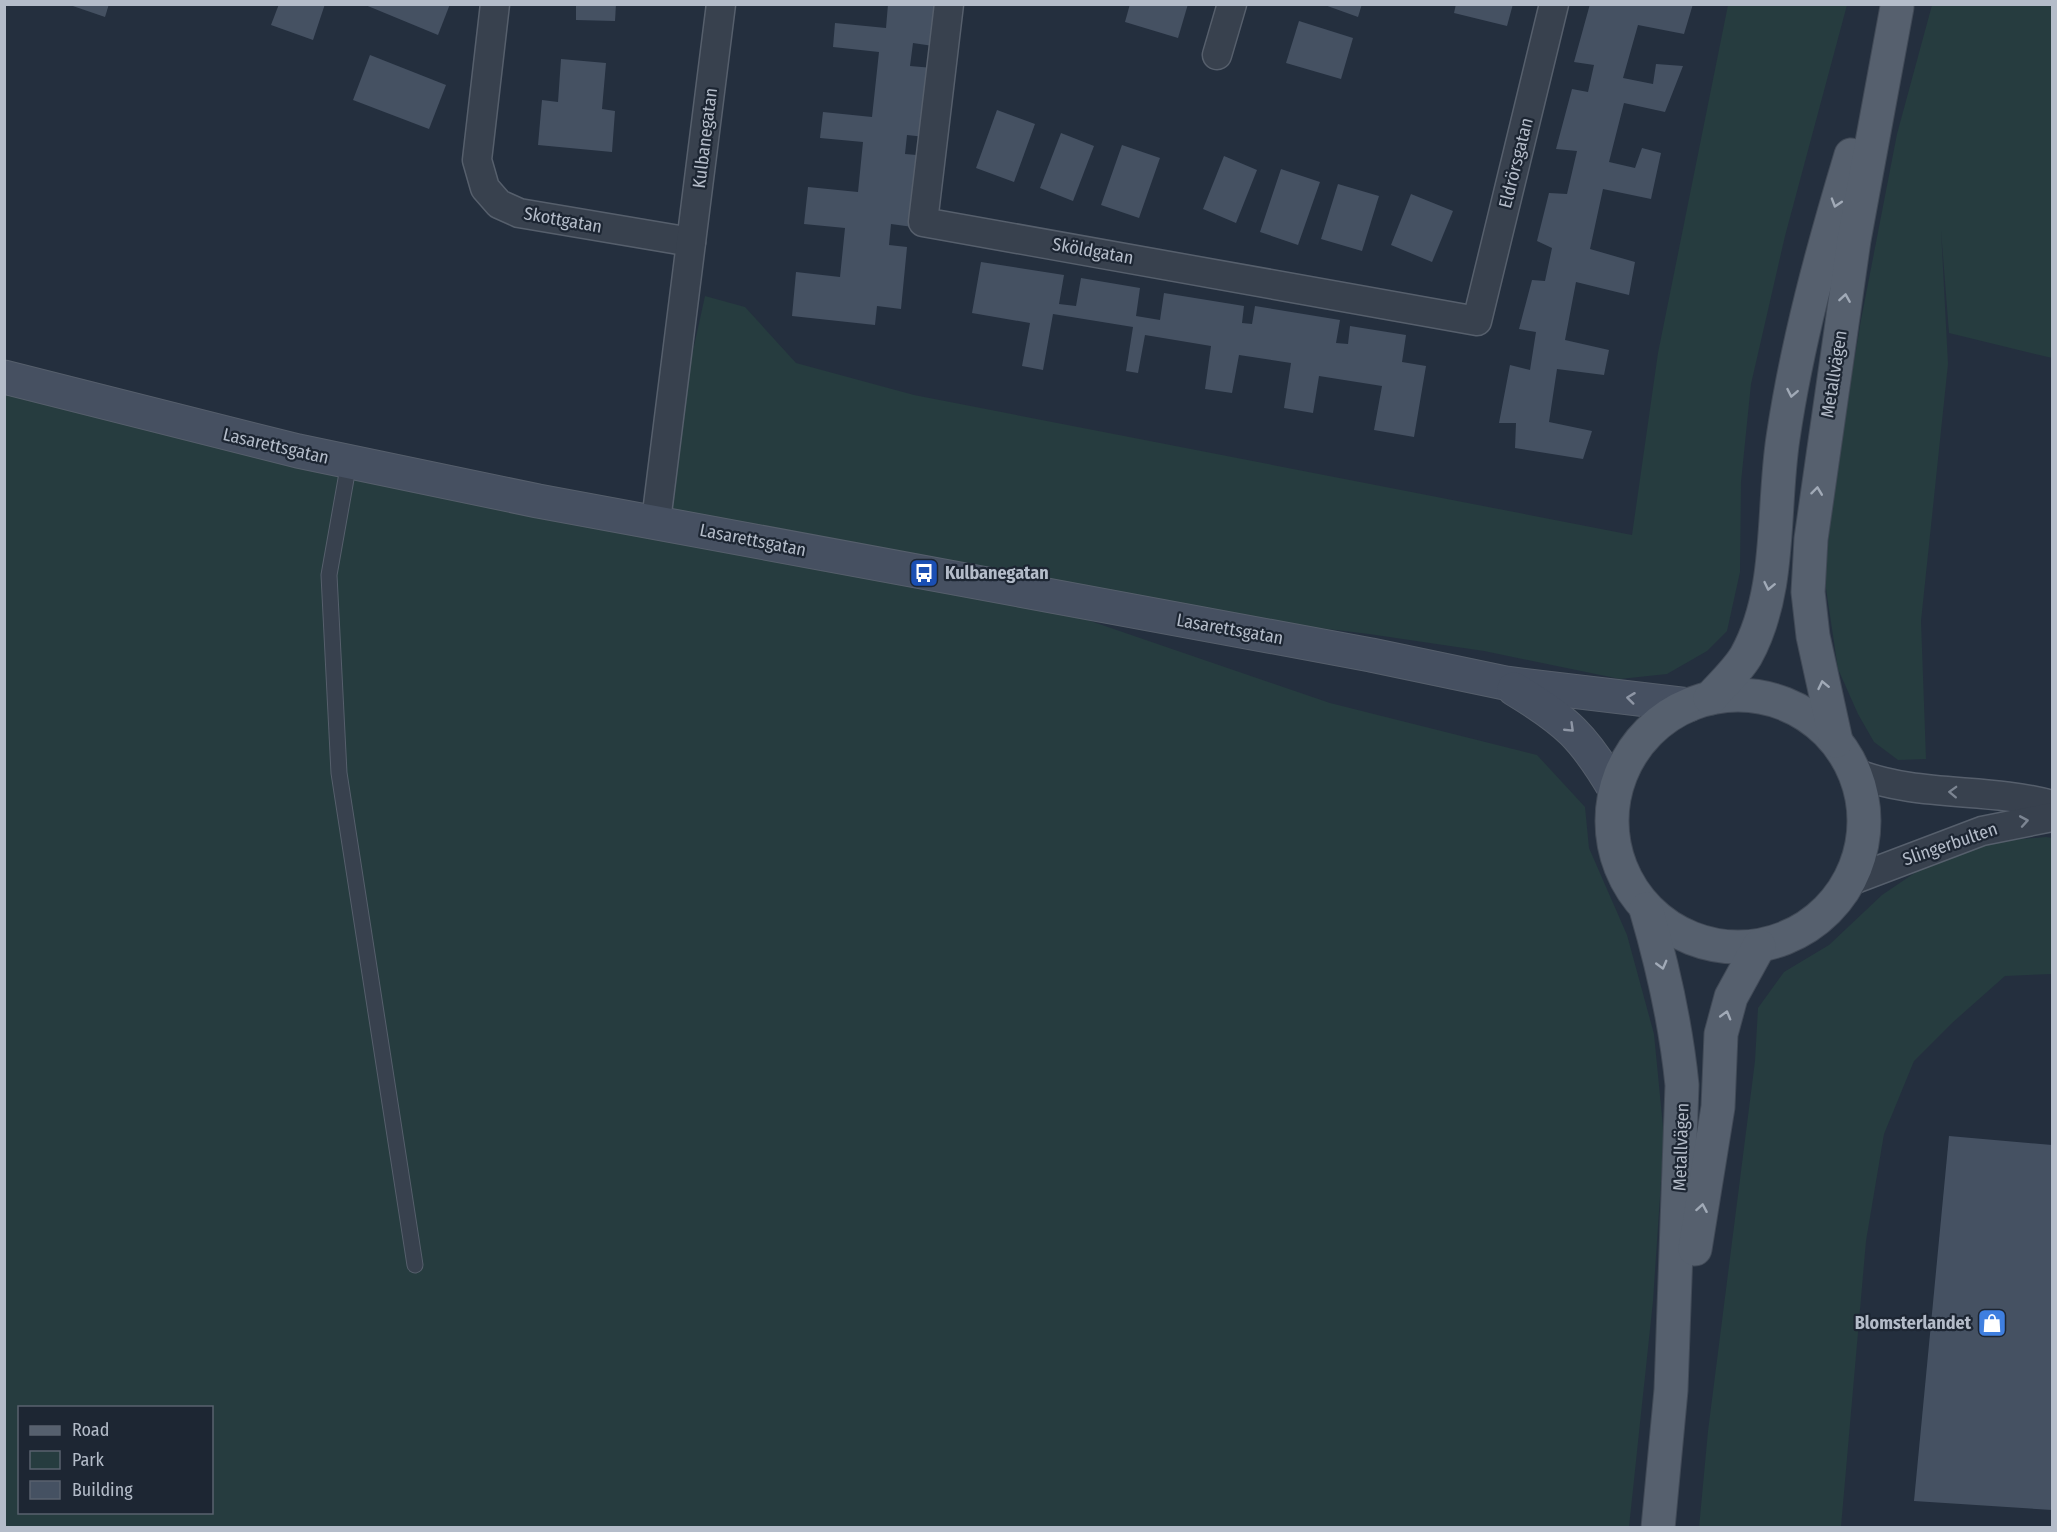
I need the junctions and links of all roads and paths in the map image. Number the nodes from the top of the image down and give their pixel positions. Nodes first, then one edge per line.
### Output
1 (495, 4) edge
2 (722, 4) edge
3 (949, 4) edge
4 (1232, 4) edge
5 (1554, 4) edge
6 (1897, 6) edge
7 (1217, 55) dead end
8 (692, 242) junction
9 (1477, 321) joint
10 (4, 377) edge
11 (349, 462) junction
12 (656, 521) junction
13 (1505, 683) junction
14 (1700, 701) junction
15 (1836, 741) junction
16 (1855, 773) junction
17 (1615, 790) junction
18 (2052, 805) edge
19 (2052, 817) edge
20 (1850, 881) junction
21 (1646, 909) junction
22 (1759, 946) junction
23 (415, 1265) dead end
24 (1671, 1390) junction
25 (1658, 1527) edge

1 - 8 street, Skottgatan
2 - 8 street, Kulbanegatan
3 - 9 street, Sköldgatan
4 - 7 street
5 - 9 street, Eldrörsgatan
6 -> 14 main road, Metallvägen
15 -> 6 main road, Metallvägen
8 - 12 street, Kulbanegatan
10 - 11 street, Lasarettsgatan
11 - 12 street, Lasarettsgatan
11 - 23 lane
12 - 13 street, Lasarettsgatan
14 -> 13 street, Lasarettsgatan
13 -> 17 street, Lasarettsgatan
14 - 15 main road
14 - 17 main road
15 - 16 main road
18 -> 16 street, Slingerbulten
16 - 20 main road
17 - 21 main road
20 -> 19 street, Slingerbulten
20 - 22 main road
21 - 22 main road
21 -> 24 main road, Metallvägen
24 -> 22 main road, Metallvägen
24 - 25 main road, Metallvägen

